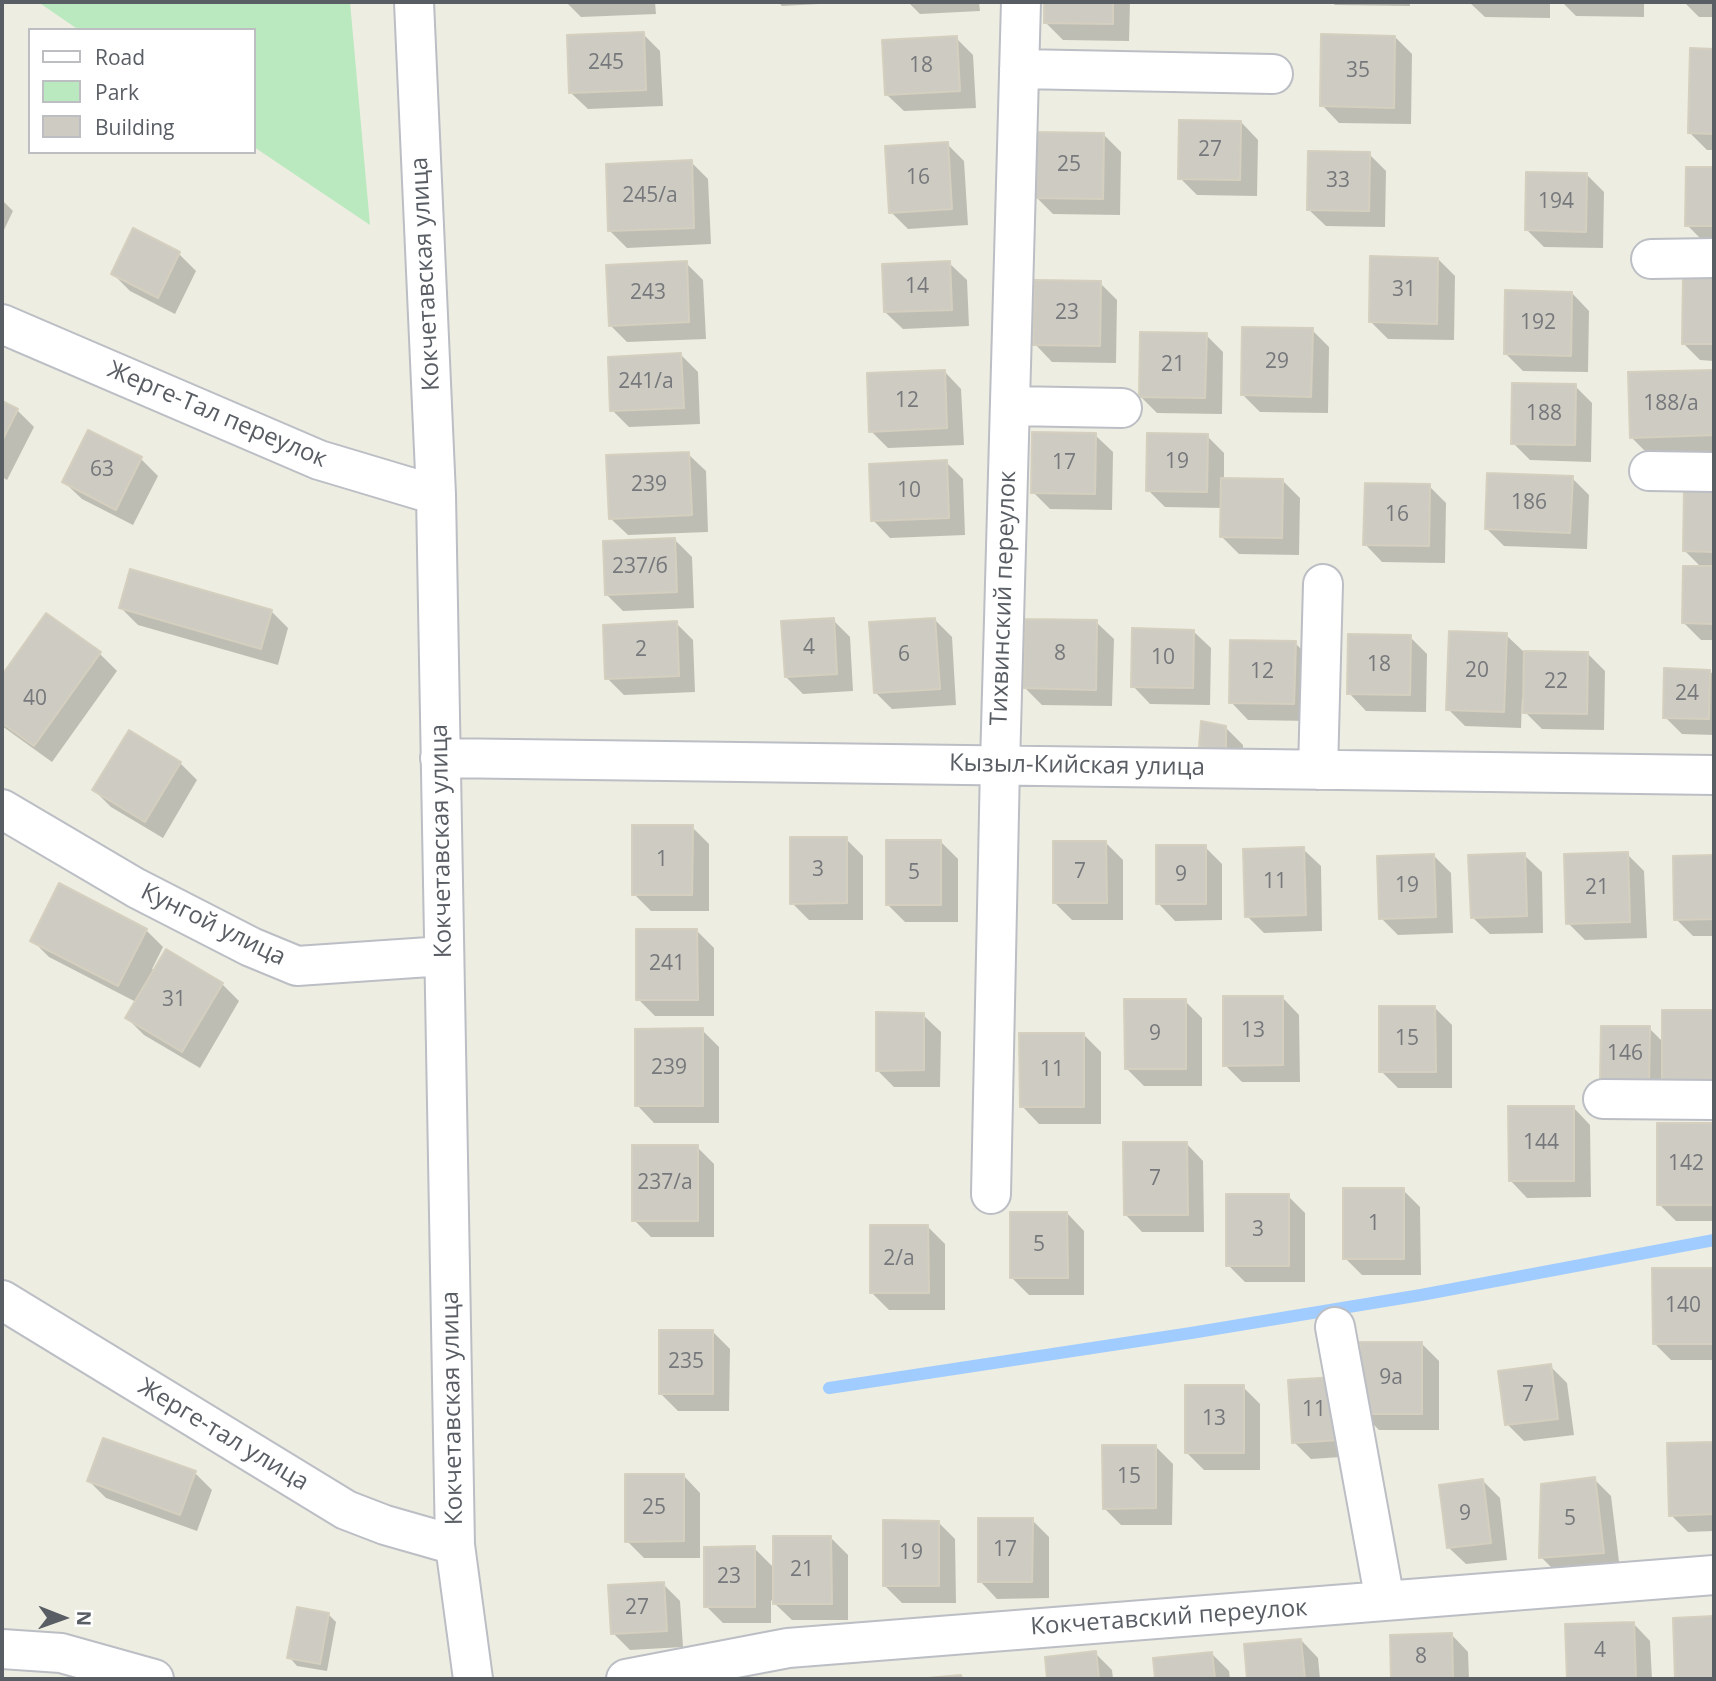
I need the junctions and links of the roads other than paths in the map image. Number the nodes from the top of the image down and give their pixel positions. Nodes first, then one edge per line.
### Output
1 (414, 2) edge
2 (1021, 2) edge
3 (1019, 69) junction
4 (1273, 74) dead end
5 (1714, 258) edge
6 (1651, 259) dead end
7 (2, 324) edge
8 (1010, 406) junction
9 (1122, 408) dead end
10 (1649, 471) dead end
11 (1714, 472) edge
12 (436, 495) junction
13 (1323, 584) dead end
14 (440, 758) junction
15 (1000, 765) junction
16 (1318, 770) junction
17 (1714, 775) edge
18 (2, 809) edge
19 (444, 956) junction
20 (1603, 1099) dead end
21 (1714, 1100) edge
22 (991, 1194) dead end
23 (2, 1300) edge
24 (1335, 1327) dead end
25 (456, 1545) junction
26 (1714, 1575) edge
27 (1385, 1601) junction
28 (2, 1649) edge
29 (154, 1679) edge
30 (473, 1679) edge
31 (626, 1679) edge

1 - 12 street, Кокчетавская улица
2 - 3 street, Тихвинский переулок
3 - 4 street
3 - 8 street, Тихвинский переулок
5 - 6 street
7 - 12 street, Жерге-Тал переулок
8 - 9 street
8 - 15 street, Тихвинский переулок
10 - 11 street
12 - 14 street, Кокчетавская улица
13 - 16 street
14 - 15 street, Кызыл-Кийская улица
14 - 19 street, Кокчетавская улица
15 - 16 street, Кызыл-Кийская улица
15 - 22 street, Тихвинский переулок
16 - 17 street, Кызыл-Кийская улица
18 - 19 street, Кунгой улица
19 - 25 street, Кокчетавская улица
20 - 21 street
23 - 25 street, Жерге-тал улица
24 - 27 street
25 - 30 street, Кокчетавская улица
26 - 27 street, Кокчетавский переулок
27 - 31 street, Кокчетавский переулок
28 - 29 street

